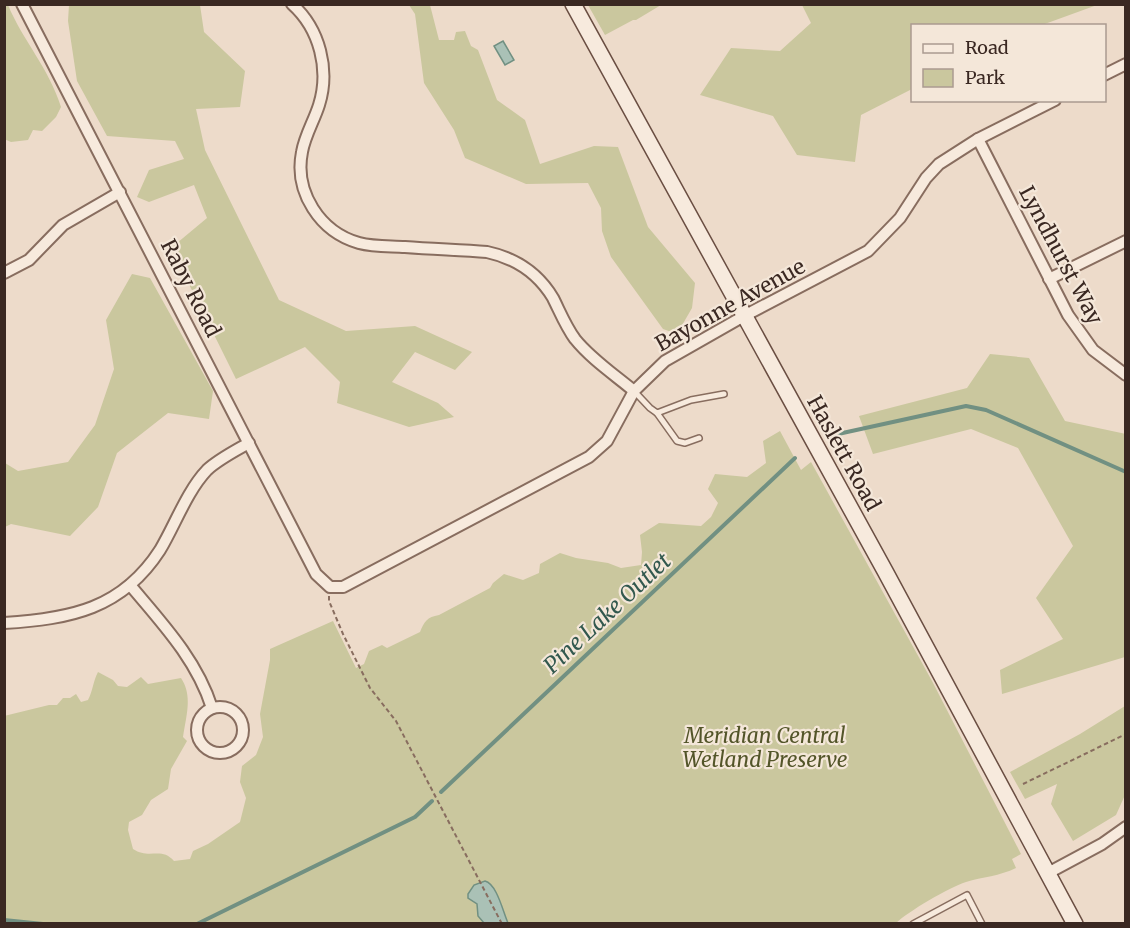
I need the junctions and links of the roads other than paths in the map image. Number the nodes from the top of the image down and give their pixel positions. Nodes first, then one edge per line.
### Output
1 (22, 4) edge
2 (292, 4) edge
3 (573, 4) edge
4 (1125, 64) edge
5 (1106, 74) edge
6 (1050, 102) edge
7 (978, 140) junction
8 (120, 192) junction
9 (1125, 241) edge
10 (4, 273) edge
11 (1050, 279) junction
12 (744, 316) junction
13 (1125, 375) edge
14 (634, 391) junction
15 (724, 394) dead end
16 (657, 412) junction
17 (699, 438) dead end
18 (249, 442) junction
19 (130, 585) junction
20 (330, 587) joint
21 (4, 623) edge
22 (212, 708) junction
23 (1125, 827) edge
24 (1048, 873) junction
25 (923, 921) edge
26 (913, 924) edge
27 (982, 924) edge
28 (1075, 924) edge

1 - 8 street, Raby Road
2 - 14 street
3 - 12 main road, Haslett Road
4 - 5 street
6 - 7 street, Bayonne Avenue
7 - 11 street, Lyndhurst Way
7 - 12 street, Bayonne Avenue
8 - 10 street
8 - 18 street, Raby Road
9 - 11 street
11 - 13 street, Lyndhurst Way
12 - 14 street, Bayonne Avenue
12 - 24 main road, Haslett Road
14 - 16 lane
14 - 20 street, Bayonne Avenue
15 - 16 lane
16 - 17 lane
18 - 19 street
18 - 20 street, Raby Road
19 - 21 street
19 - 22 street
22 - 22 street
23 - 24 street
24 - 28 main road, Haslett Road
25 - 26 lane
25 - 27 lane

